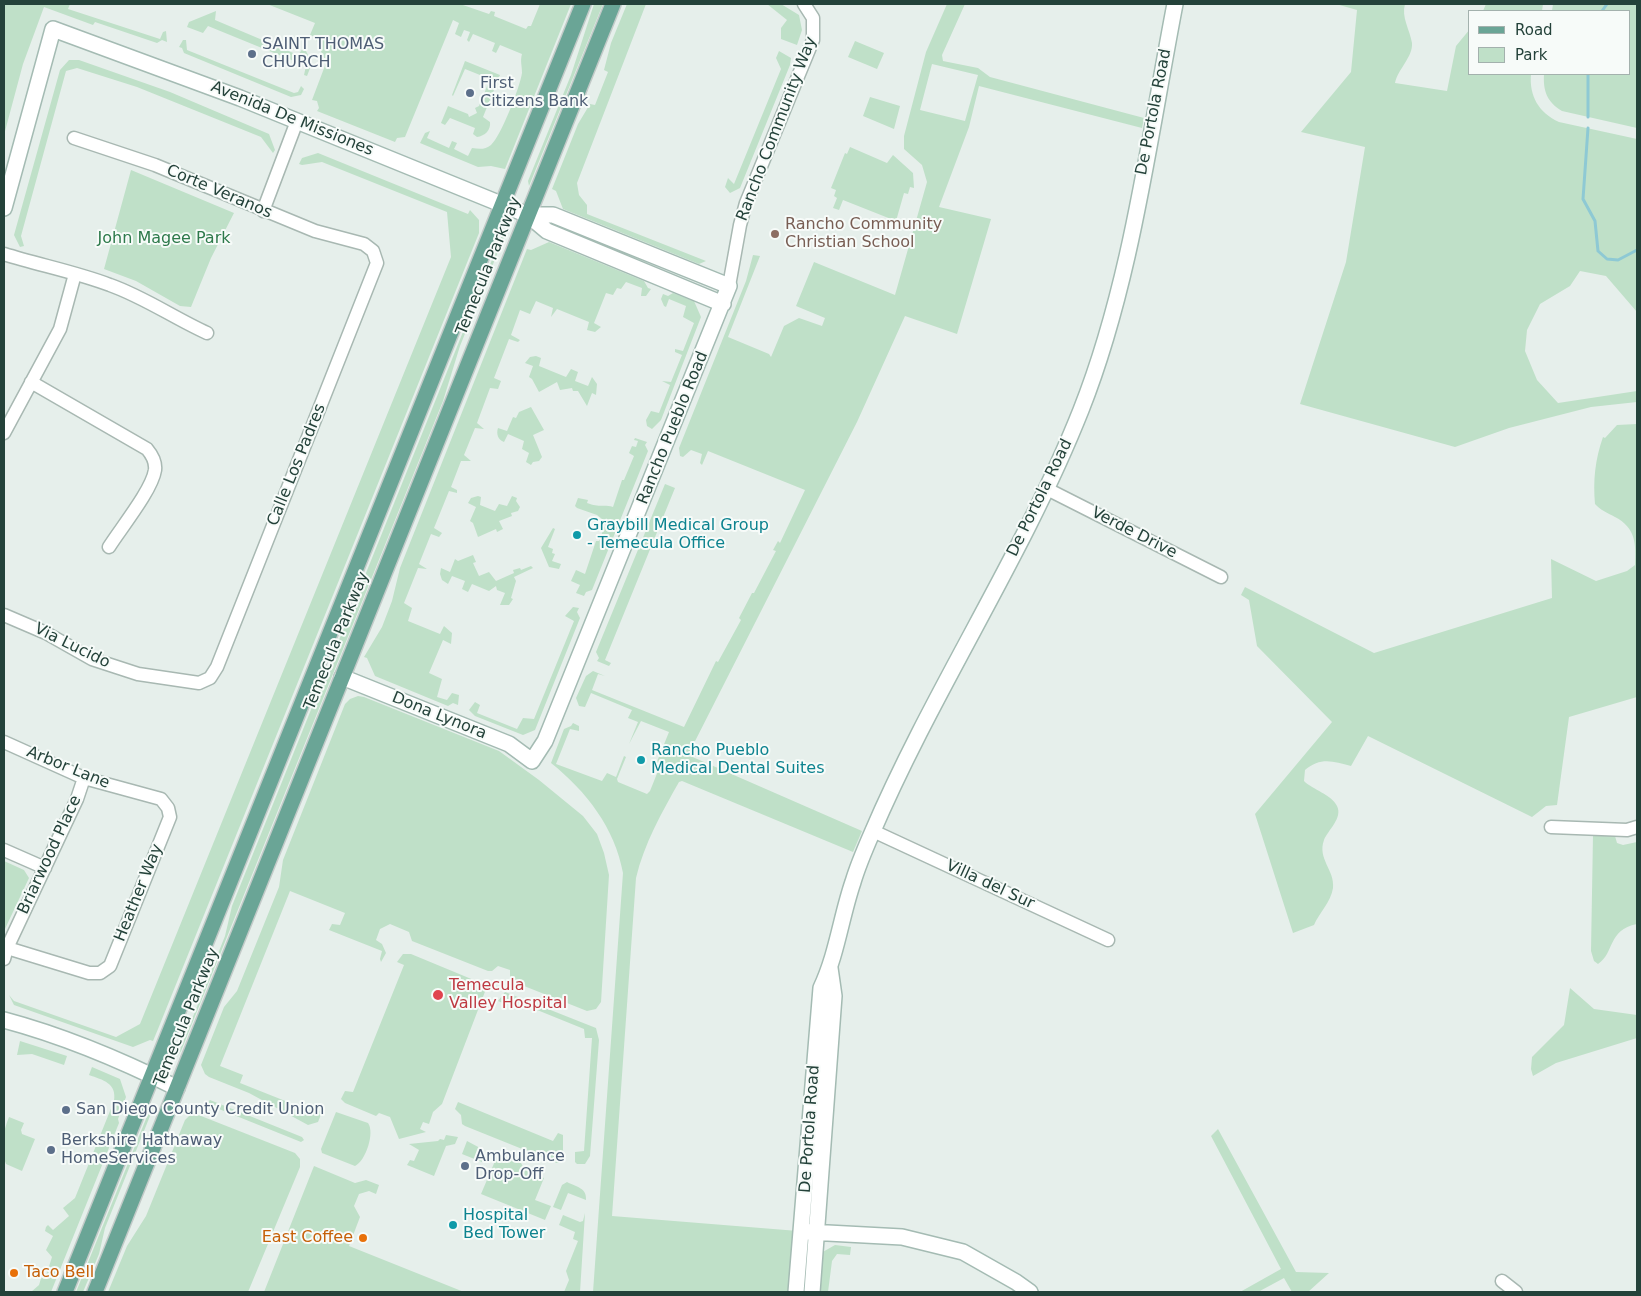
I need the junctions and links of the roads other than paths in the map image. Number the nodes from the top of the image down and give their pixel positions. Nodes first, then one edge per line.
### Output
1 (583, 4) edge
2 (613, 4) edge
3 (804, 4) edge
4 (1175, 4) edge
5 (297, 121) junction
6 (74, 138) dead end
7 (501, 204) junction
8 (4, 208) edge
9 (263, 211) junction
10 (528, 215) junction
11 (364, 244) joint
12 (4, 254) edge
13 (75, 274) junction
14 (729, 286) junction
15 (723, 304) junction
16 (207, 332) dead end
17 (31, 382) junction
18 (4, 432) edge
19 (1047, 489) junction
20 (109, 547) dead end
21 (1222, 577) dead end
22 (4, 616) edge
23 (342, 676) junction
24 (199, 683) joint
25 (4, 742) edge
26 (532, 761) joint
27 (84, 778) junction
28 (161, 799) joint
29 (1551, 827) dead end
30 (1637, 827) edge
31 (873, 831) junction
32 (4, 850) edge
33 (45, 868) junction
34 (1108, 940) dead end
35 (5, 951) edge
36 (4, 1020) edge
37 (153, 1076) junction
38 (177, 1088) junction
39 (810, 1232) junction
40 (1502, 1281) dead end
41 (65, 1292) edge
42 (95, 1292) edge
43 (796, 1292) edge
44 (812, 1292) edge
45 (1030, 1292) edge
46 (1516, 1292) edge

1 - 7 main road, Temecula Parkway
2 - 10 main road, Temecula Parkway
3 - 14 street, Rancho Community Way
4 - 19 street, De Portola Road
5 - 7 street, Avenida De Missiones
5 - 8 street, Avenida De Missiones
5 - 9 street
6 - 9 street, Corte Veranos
7 - 10 street, Avenida De Missiones
7 - 37 main road, Temecula Parkway
9 - 11 street, Corte Veranos
10 - 14 street, Avenida De Missiones
10 - 15 street, Avenida De Missiones
10 - 23 main road, Temecula Parkway
11 - 24 street, Calle Los Padres
12 - 13 street
13 - 16 street
13 - 17 street
14 - 15 street, Rancho Pueblo Road
15 - 26 street, Rancho Pueblo Road
17 - 18 street
17 - 20 street
19 - 21 street, Verde Drive
19 - 31 street, De Portola Road
22 - 24 street, Via Lucido
23 - 26 street, Dona Lynora
23 - 38 main road, Temecula Parkway
25 - 27 street, Arbor Lane
27 - 28 street, Arbor Lane
27 - 33 street, Briarwood Place
28 - 35 street, Heather Way
29 - 30 street
31 - 34 street, Villa del Sur
31 - 39 street, De Portola Road
32 - 33 street
33 - 35 street, Briarwood Place
36 - 37 street
37 - 38 street
37 - 41 main road, Temecula Parkway
38 - 42 main road, Temecula Parkway
39 - 43 street, De Portola Road
39 - 44 street, De Portola Road
39 - 45 street
40 - 46 street

